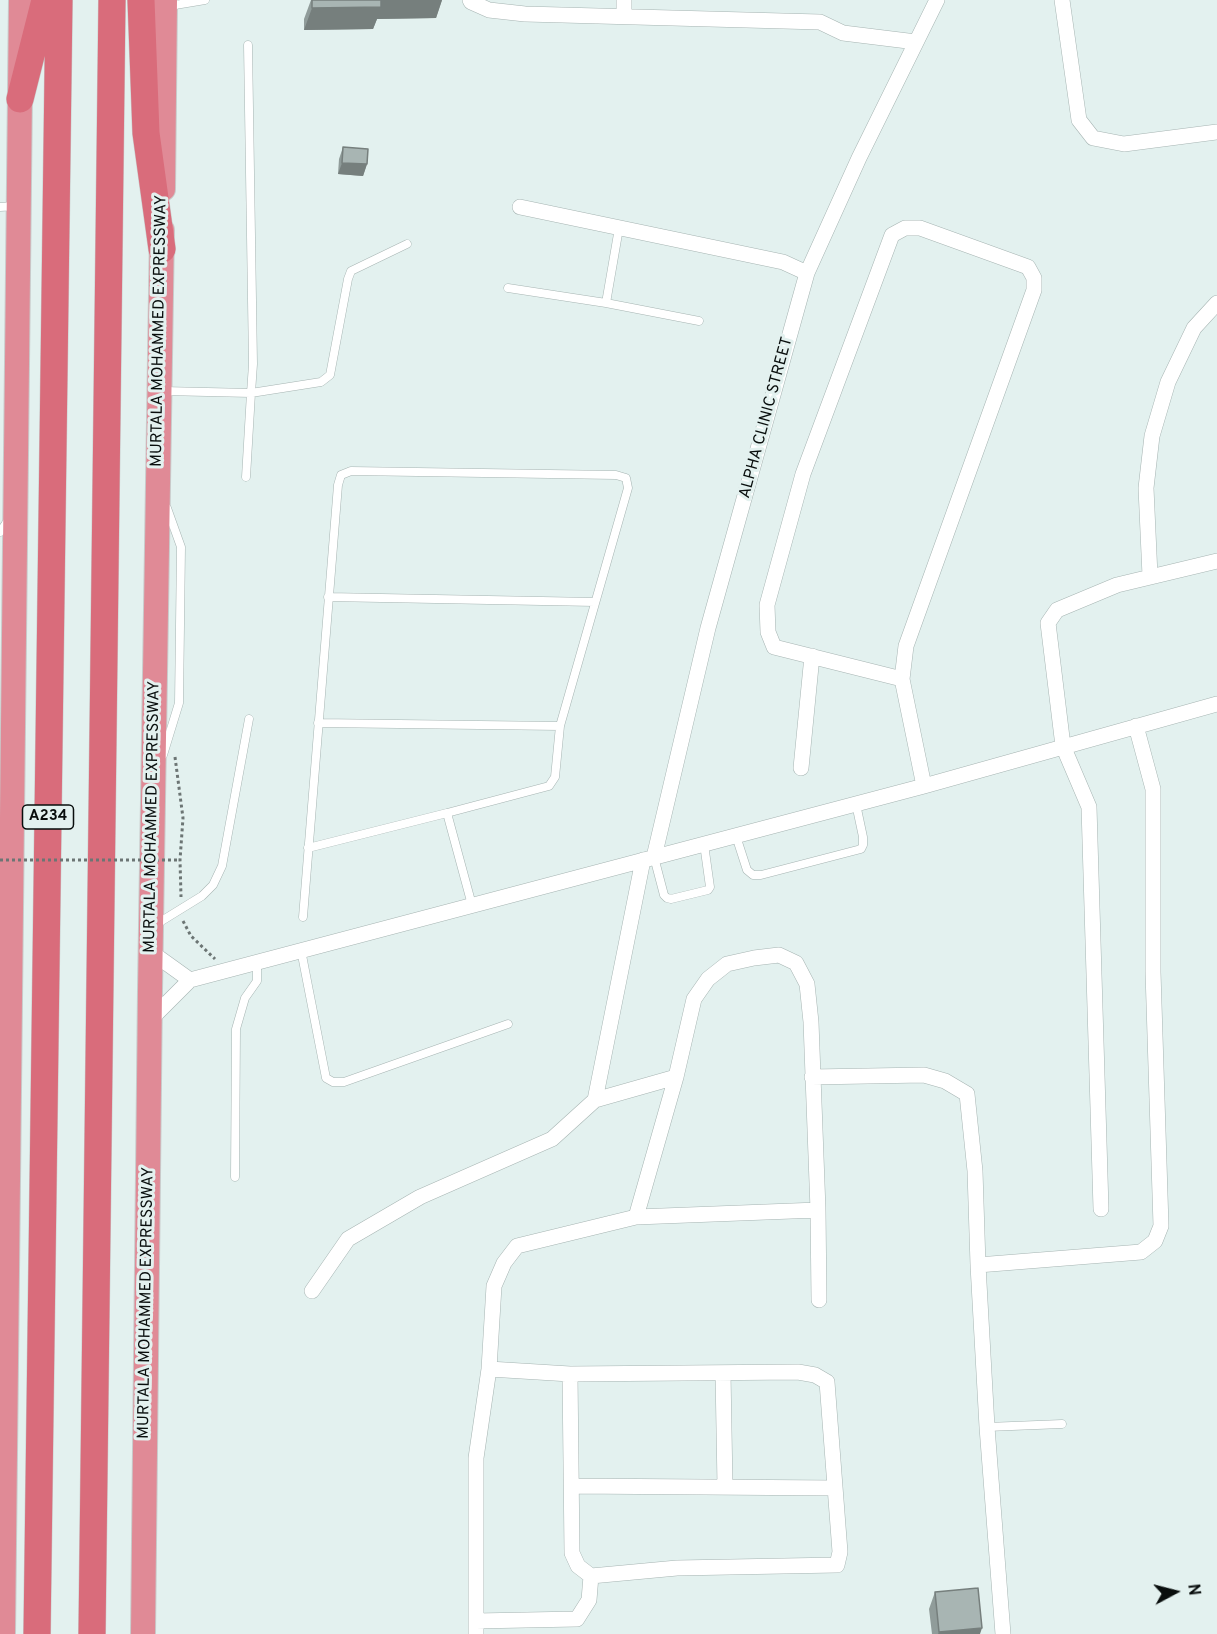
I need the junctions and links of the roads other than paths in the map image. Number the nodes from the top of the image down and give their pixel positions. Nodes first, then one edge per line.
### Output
1 (21, 0) edge
2 (45, 0) edge
3 (59, 0) edge
4 (112, 0) edge
5 (205, 0) edge
6 (470, 0) edge
7 (624, 0) edge
8 (937, 0) edge
9 (1062, 0) edge
10 (157, 2) edge
11 (624, 16) junction
12 (916, 42) junction
13 (248, 45) dead end
14 (20, 99) junction
15 (1217, 132) edge
16 (9, 207) edge
17 (520, 207) dead end
18 (619, 228) junction
19 (407, 244) dead end
20 (162, 249) joint
21 (807, 273) junction
22 (508, 288) dead end
23 (606, 303) junction
24 (1217, 303) edge
25 (699, 321) dead end
26 (159, 391) junction
27 (251, 393) junction
28 (246, 477) dead end
29 (158, 487) junction
30 (15, 511) junction
31 (0, 532) edge
32 (1217, 561) edge
33 (1150, 576) junction
34 (328, 597) junction
35 (596, 602) junction
36 (812, 656) junction
37 (902, 680) junction
38 (1217, 704) edge
39 (249, 720) dead end
40 (318, 723) junction
41 (560, 726) junction
42 (1136, 726) junction
43 (1063, 746) junction
44 (801, 768) dead end
45 (153, 780) junction
46 (924, 786) junction
47 (856, 804) junction
48 (447, 813) junction
49 (736, 836) junction
50 (704, 844) junction
51 (308, 848) junction
52 (648, 859) junction
53 (472, 905) junction
54 (303, 917) dead end
55 (151, 927) junction
56 (302, 950) junction
57 (151, 952) junction
58 (257, 962) junction
59 (189, 980) junction
60 (5, 1002) edge
61 (150, 1020) junction
62 (508, 1024) dead end
63 (5, 1034) edge
64 (676, 1077) junction
65 (812, 1077) junction
66 (595, 1100) junction
67 (235, 1177) dead end
68 (818, 1209) junction
69 (1101, 1209) dead end
70 (636, 1217) junction
71 (4, 1231) edge
72 (978, 1265) junction
73 (312, 1291) dead end
74 (819, 1300) dead end
75 (489, 1369) junction
76 (723, 1373) junction
77 (570, 1374) junction
78 (1062, 1424) dead end
79 (987, 1427) junction
80 (572, 1486) junction
81 (725, 1486) junction
82 (835, 1488) junction
83 (591, 1575) junction
84 (476, 1628) edge
85 (3, 1634) edge
86 (37, 1634) edge
87 (92, 1634) edge
88 (143, 1634) edge
89 (1003, 1634) edge

1 - 14 highway
2 - 14 highway
3 - 86 highway, A234
4 - 87 highway
5 - 10 lane
6 - 11 street
7 - 11 street
8 - 12 street, ALPHA CLINIC STREET
9 - 15 street
10 - 20 highway
11 - 12 street
12 - 21 street, ALPHA CLINIC STREET
13 - 27 lane
14 - 16 highway
16 - 30 highway
17 - 18 street
18 - 21 street
18 - 23 lane
19 - 27 lane
20 - 26 highway, MURTALA MOHAMMED EXPRESSWAY
21 - 52 street, ALPHA CLINIC STREET
22 - 23 lane
23 - 25 lane
24 - 33 street
26 - 27 lane
26 - 29 highway, MURTALA MOHAMMED EXPRESSWAY
27 - 28 lane
29 - 45 highway, MURTALA MOHAMMED EXPRESSWAY
29 - 45 lane
30 - 31 lane
30 - 60 highway
32 - 33 street
33 - 43 street
34 - 35 lane
34 - 35 lane
34 - 40 lane
35 - 41 lane
36 - 37 street
36 - 37 street
36 - 44 street
37 - 46 street
38 - 42 street
39 - 55 lane
40 - 41 lane
40 - 51 lane
41 - 48 lane
42 - 43 street
42 - 72 street
43 - 46 street
43 - 69 street
45 - 55 highway, MURTALA MOHAMMED EXPRESSWAY
46 - 47 street
47 - 49 street
47 - 49 lane
48 - 51 lane
48 - 53 lane
49 - 50 street
50 - 52 street
50 - 52 lane
51 - 54 lane
52 - 53 street
52 - 66 street, ALPHA CLINIC STREET
53 - 56 street
55 - 57 highway, MURTALA MOHAMMED EXPRESSWAY
56 - 58 street
56 - 62 lane
57 - 59 street
57 - 61 highway, MURTALA MOHAMMED EXPRESSWAY
58 - 59 street
58 - 67 lane
59 - 61 street
60 - 63 highway
61 - 88 highway, MURTALA MOHAMMED EXPRESSWAY
63 - 71 highway
64 - 65 street
64 - 66 street
64 - 70 street
65 - 68 street
65 - 72 street
66 - 73 street
68 - 70 street
68 - 74 street
70 - 75 street
71 - 85 highway
72 - 79 street
75 - 77 street
75 - 84 street
76 - 77 street
76 - 81 street
76 - 82 street
77 - 80 street
78 - 79 lane
79 - 89 street
80 - 81 street
80 - 83 street
81 - 82 street
82 - 83 street
83 - 84 street

